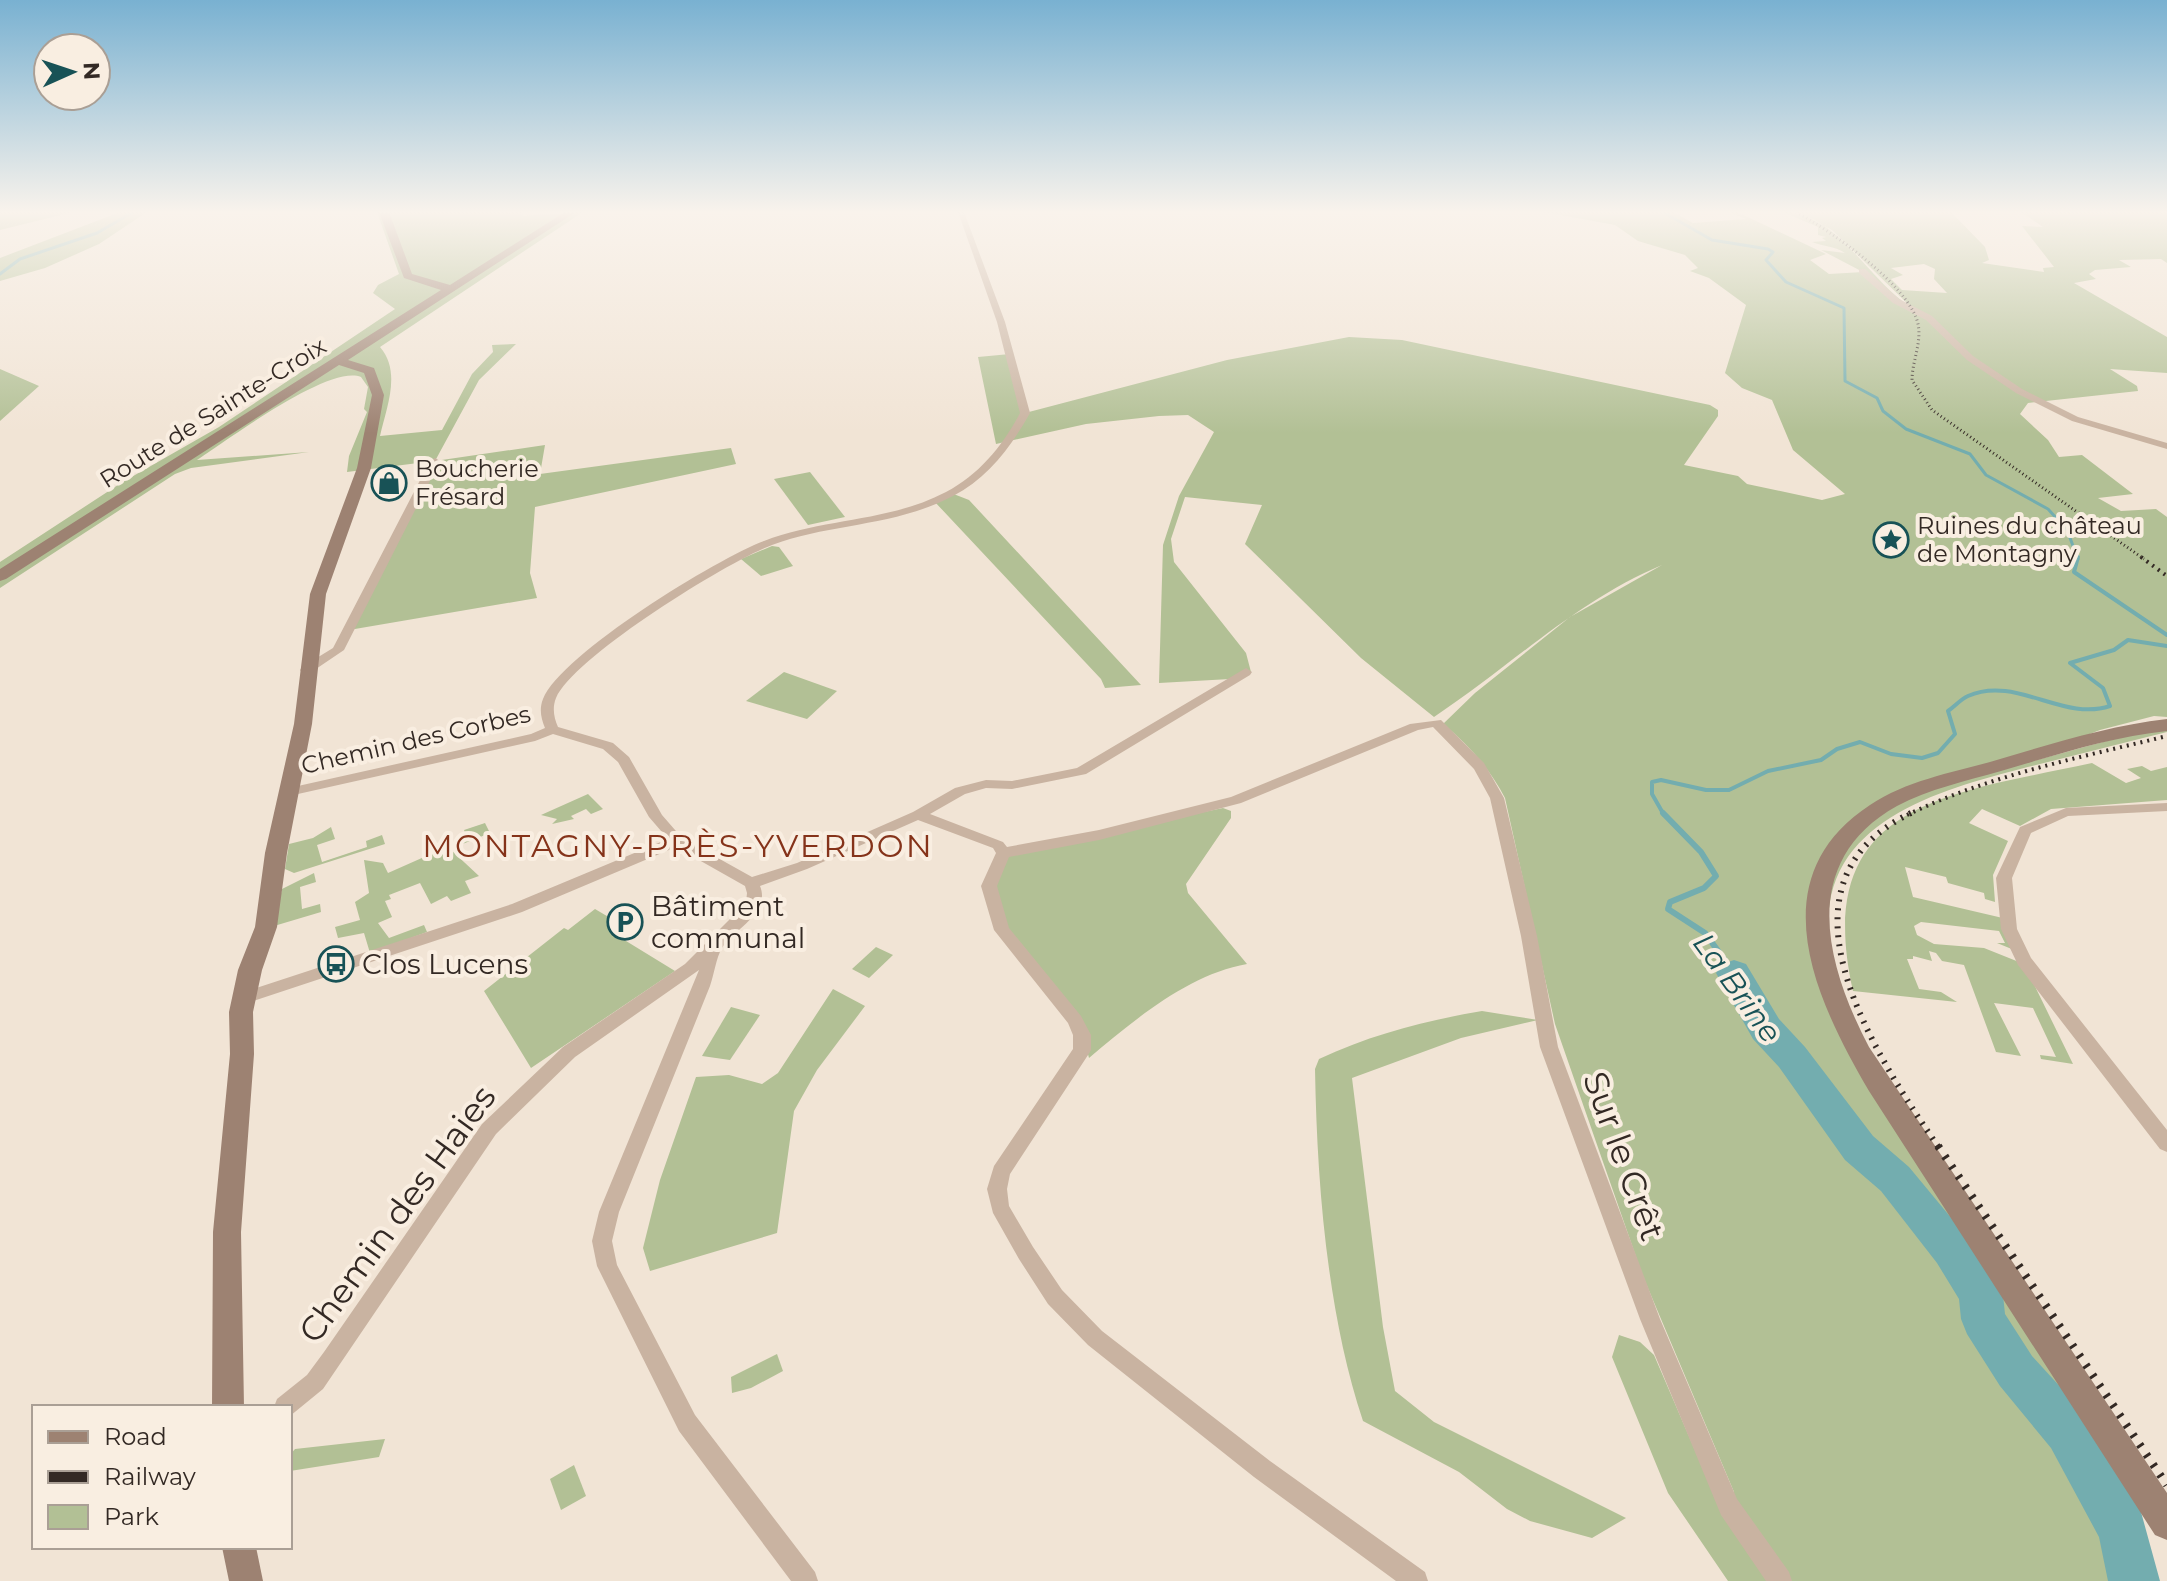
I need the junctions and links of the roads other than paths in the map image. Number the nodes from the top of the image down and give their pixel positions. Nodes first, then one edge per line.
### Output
1 (434, 286) edge
2 (454, 286) edge
3 (988, 286) edge
4 (1879, 286) edge
5 (450, 288) junction
6 (335, 361) junction
7 (2167, 446) edge
8 (435, 461) dead end
9 (0, 576) edge
10 (306, 670) junction
11 (1246, 672) dead end
12 (2167, 725) edge
13 (552, 730) junction
14 (289, 792) junction
15 (2167, 807) edge
16 (918, 815) junction
17 (677, 841) junction
18 (1003, 853) junction
19 (751, 883) junction
20 (715, 945) junction
21 (244, 998) junction
22 (2167, 1144) edge
23 (228, 1405) edge
24 (287, 1405) edge
25 (2167, 1523) edge
26 (239, 1549) edge
27 (246, 1581) edge
28 (806, 1581) edge
29 (1416, 1581) edge
30 (1780, 1581) edge

1 - 5 street
2 - 5 street, Route de Sainte-Croix
3 - 13 street, Chemin des Corbes
4 - 7 street
5 - 6 street, Route de Sainte-Croix
6 - 9 street, Route de Sainte-Croix
6 - 10 street
8 - 10 street
10 - 14 street
11 - 16 street
12 - 25 street
13 - 14 street, Chemin des Corbes
13 - 17 street
14 - 21 street
15 - 22 street
16 - 18 street
16 - 19 street
17 - 19 street
17 - 21 street
18 - 29 street
18 - 30 street, Sur le Crêt
19 - 20 street, Chemin des Haies
20 - 24 street, Chemin des Haies
20 - 28 street
21 - 23 street
26 - 27 street

